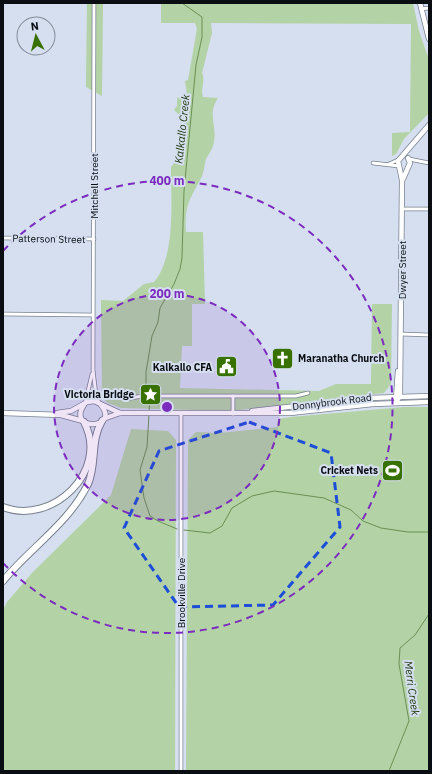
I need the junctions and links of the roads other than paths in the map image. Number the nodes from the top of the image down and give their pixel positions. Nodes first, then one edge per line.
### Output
1 (94, 3) edge
2 (420, 3) edge
3 (429, 8) edge
4 (421, 9) junction
5 (429, 39) edge
6 (429, 125) edge
7 (407, 158) junction
8 (398, 160) junction
9 (420, 162) junction
10 (373, 163) dead end
11 (429, 163) edge
12 (389, 164) junction
13 (399, 167) junction
14 (407, 167) junction
15 (402, 180) junction
16 (402, 208) junction
17 (429, 209) edge
18 (3, 238) edge
19 (94, 239) junction
20 (3, 314) edge
21 (93, 315) junction
22 (401, 334) junction
23 (429, 335) edge
24 (93, 370) junction
25 (308, 394) dead end
26 (233, 396) junction
27 (398, 396) junction
28 (429, 396) edge
29 (126, 399) dead end
30 (396, 402) junction
31 (429, 402) edge
32 (84, 404) junction
33 (100, 404) junction
34 (3, 413) edge
35 (120, 413) junction
36 (46, 414) junction
37 (180, 414) junction
38 (234, 414) junction
39 (102, 420) junction
40 (84, 421) junction
41 (3, 507) edge
42 (3, 581) edge
43 (181, 771) edge

1 - 19 street, Mitchell Street
2 - 4 main road
3 - 4 street
4 - 5 main road
6 - 7 main road
7 - 8 main road
7 - 9 street
7 - 14 main road, Dwyer Street
8 - 12 street
8 - 13 main road, Dwyer Street
9 - 11 street
9 - 14 street
10 - 12 street
12 - 13 street
13 - 14 main road
13 - 15 main road, Dwyer Street
14 - 15 main road, Dwyer Street
15 - 16 main road, Dwyer Street
16 - 17 street
16 - 22 main road, Dwyer Street
18 - 19 street, Patterson Street
19 - 21 street, Mitchell Street
20 - 21 street
21 - 24 street, Mitchell Street
22 - 23 street
22 - 27 main road, Dwyer Street
24 - 32 street, Mitchell Street
24 - 33 street, Mitchell Street
25 - 26 street, Donnybrook Road
26 - 29 street, Donnybrook Road
26 - 38 street
27 - 28 main road, Donnybrook Road
27 - 30 main road, Dwyer Street
27 - 38 main road, Donnybrook Road
30 - 31 main road, Donnybrook Road
30 - 38 main road, Donnybrook Road
32 - 33 main road
32 - 36 main road
32 - 40 main road
33 - 35 main road, Donnybrook Road
33 - 39 main road
34 - 36 main road
35 - 37 main road, Donnybrook Road
35 - 39 main road, Donnybrook Road
36 - 40 main road
37 - 38 main road, Donnybrook Road
37 - 43 street, Brookville Drive
39 - 40 main road
39 - 42 highway
40 - 41 highway

